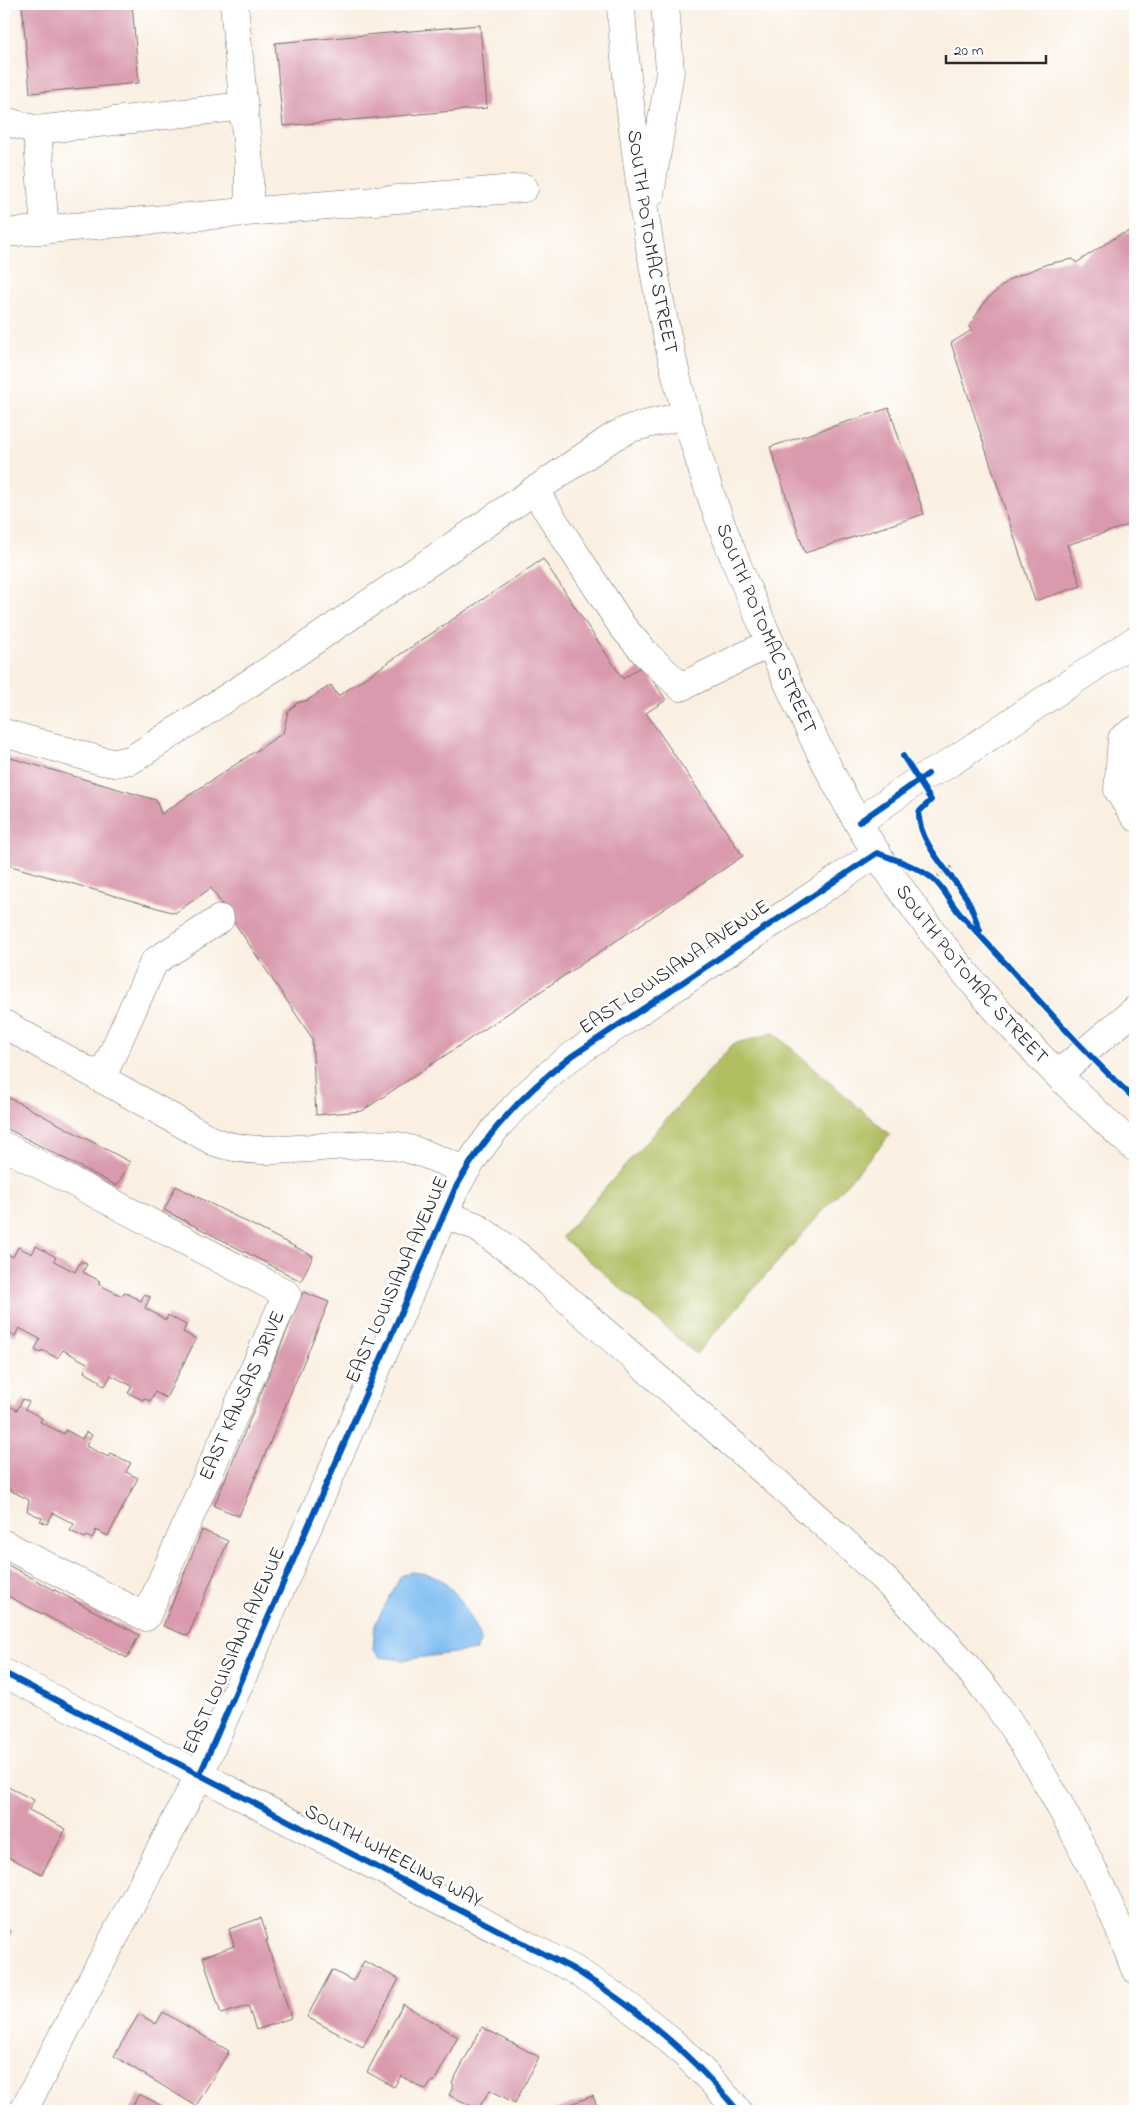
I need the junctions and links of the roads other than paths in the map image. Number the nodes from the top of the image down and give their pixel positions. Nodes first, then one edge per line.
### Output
1 (234, 4) edge
2 (621, 4) edge
3 (664, 4) edge
4 (244, 106) junction
5 (4, 120) edge
6 (37, 130) junction
7 (524, 188) dead end
8 (248, 211) junction
9 (645, 222) junction
10 (45, 230) junction
11 (4, 234) edge
12 (686, 415) junction
13 (534, 490) junction
14 (1135, 640) edge
15 (770, 643) junction
16 (1135, 730) edge
17 (4, 733) edge
18 (1135, 817) edge
19 (859, 822) junction
20 (877, 853) junction
21 (220, 919) dead end
22 (1135, 1010) edge
23 (4, 1024) edge
24 (1058, 1074) junction
25 (102, 1078) junction
26 (4, 1146) edge
27 (1135, 1148) edge
28 (465, 1170) junction
29 (444, 1214) junction
30 (4, 1544) edge
31 (4, 1673) edge
32 (200, 1774) junction
33 (1135, 1969) edge
34 (24, 2111) edge
35 (738, 2111) edge

1 - 4 street
2 - 9 street, SOUTH POTOMAC STREET
3 - 9 street
4 - 6 street
4 - 8 street
5 - 6 street
6 - 10 street
7 - 8 street
8 - 10 street
9 - 12 street, SOUTH POTOMAC STREET
10 - 11 street
12 - 13 street
12 - 15 street, SOUTH POTOMAC STREET
13 - 15 street
13 - 17 street
14 - 19 street
15 - 19 street, SOUTH POTOMAC STREET
16 - 18 street
19 - 20 street, SOUTH POTOMAC STREET
20 - 24 street, SOUTH POTOMAC STREET
20 - 28 street, EAST LOUISIANA AVENUE
21 - 25 street
22 - 24 street
23 - 25 street
24 - 27 street, SOUTH POTOMAC STREET
25 - 28 street
26 - 30 street, EAST KANSAS DRIVE
28 - 29 street, EAST LOUISIANA AVENUE
29 - 32 street, EAST LOUISIANA AVENUE
29 - 33 street
31 - 32 street, SOUTH WHEELING WAY
32 - 34 street, EAST LOUISIANA AVENUE
32 - 35 street, SOUTH WHEELING WAY

